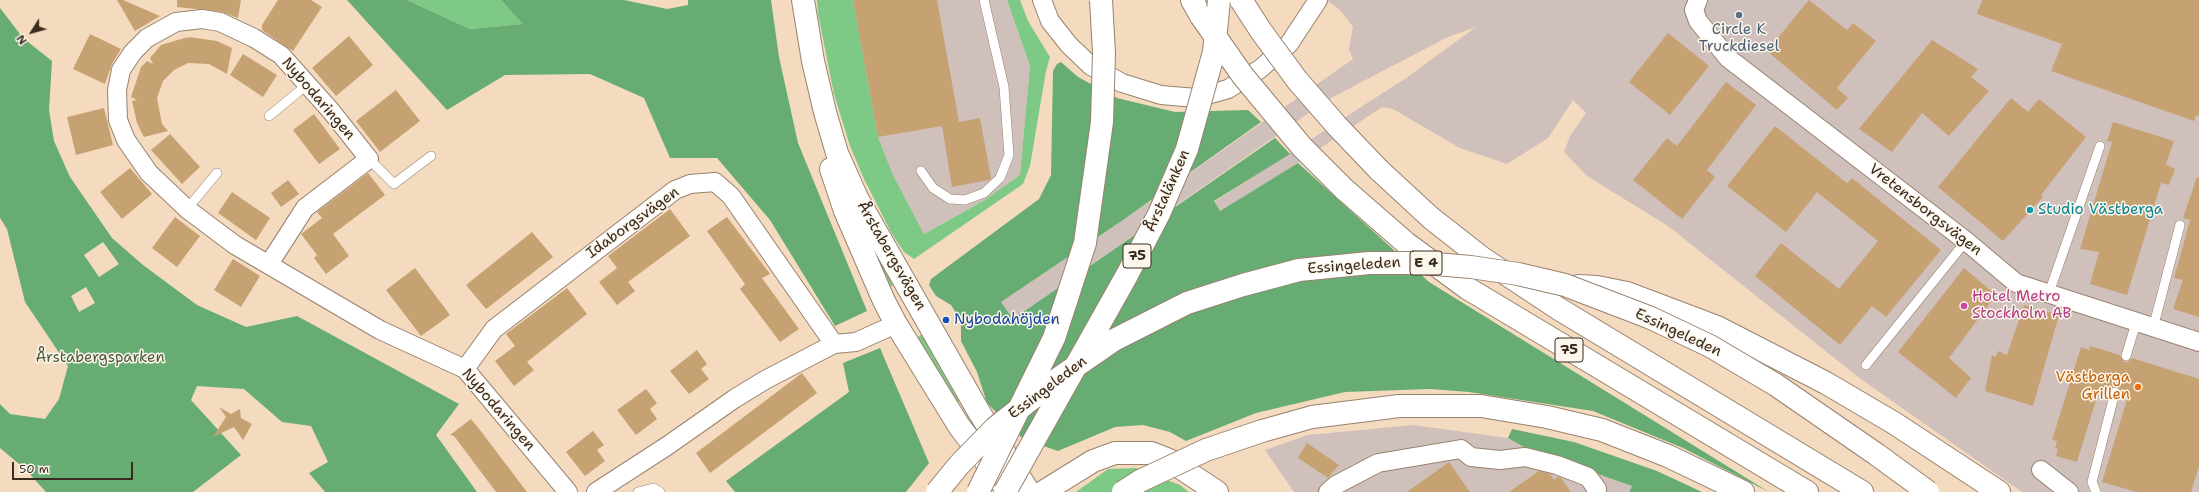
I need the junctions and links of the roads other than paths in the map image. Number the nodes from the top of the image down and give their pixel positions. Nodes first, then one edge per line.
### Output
1 (795, 0) edge
2 (803, 0) edge
3 (984, 0) edge
4 (1042, 0) edge
5 (1102, 0) edge
6 (1219, 0) edge
7 (1241, 0) edge
8 (1318, 0) edge
9 (1696, 5) edge
10 (1196, 8) edge
11 (308, 84) junction
12 (268, 116) dead end
13 (2100, 146) dead end
14 (431, 156) dead end
15 (369, 159) junction
16 (921, 171) dead end
17 (217, 173) dead end
18 (187, 209) junction
19 (2180, 224) dead end
20 (1966, 241) junction
21 (269, 264) junction
22 (1564, 285) junction
23 (2049, 294) junction
24 (922, 312) junction
25 (2136, 323) junction
26 (896, 324) junction
27 (2153, 328) junction
28 (2199, 342) edge
29 (834, 344) junction
30 (2126, 356) dead end
31 (1866, 365) dead end
32 (465, 369) junction
33 (2115, 392) dead end
34 (2041, 470) dead end
35 (1337, 490) edge
36 (1997, 491) edge
37 (568, 492) edge
38 (596, 492) edge
39 (638, 492) edge
40 (660, 492) edge
41 (937, 492) edge
42 (978, 492) edge
43 (1005, 492) edge
44 (1009, 492) edge
45 (1029, 492) edge
46 (1043, 492) edge
47 (1123, 492) edge
48 (1217, 492) edge
49 (1596, 492) edge
50 (1743, 492) edge
51 (1807, 492) edge
52 (1862, 492) edge
53 (1928, 492) edge
54 (2070, 492) edge
55 (2096, 492) edge

1 - 26 main road, Årstabergsvägen
2 - 24 main road, Årstabergsvägen
3 - 16 lane
4 - 8 street
5 - 42 main road, bridge
6 - 43 main road, Årstalänken / 75, bridge
7 - 52 main road, 75, bridge
9 - 20 street, Vretensborgsvägen
10 - 51 main road, 75, bridge
11 - 12 lane
11 - 15 street, Nybodaringen
11 - 18 street, Nybodaringen
13 - 23 lane
14 - 15 lane, Nybodaringen
15 - 21 street
17 - 18 lane
18 - 21 street, Nybodaringen
19 - 27 lane
20 - 23 street, Vretensborgsvägen
20 - 31 lane
21 - 32 street, Nybodaringen
22 - 36 main road, bridge
22 - 41 main road, Essingeleden / E 4, bridge
22 - 53 main road, Essingeleden / E 4, bridge
23 - 25 street, Vretensborgsvägen
24 - 26 main road
24 - 45 main road, Årstabergsvägen
25 - 27 street, Vretensborgsvägen
25 - 30 lane
26 - 29 street
26 - 44 main road, Årstabergsvägen
27 - 28 street, Vretensborgsvägen
29 - 32 street, Idaborgsvägen
29 - 38 street
32 - 37 street, Nybodaringen
33 - 55 lane
34 - 54 street
35 - 49 street
39 - 40 lane
46 - 48 main road
47 - 50 main road, bridge

